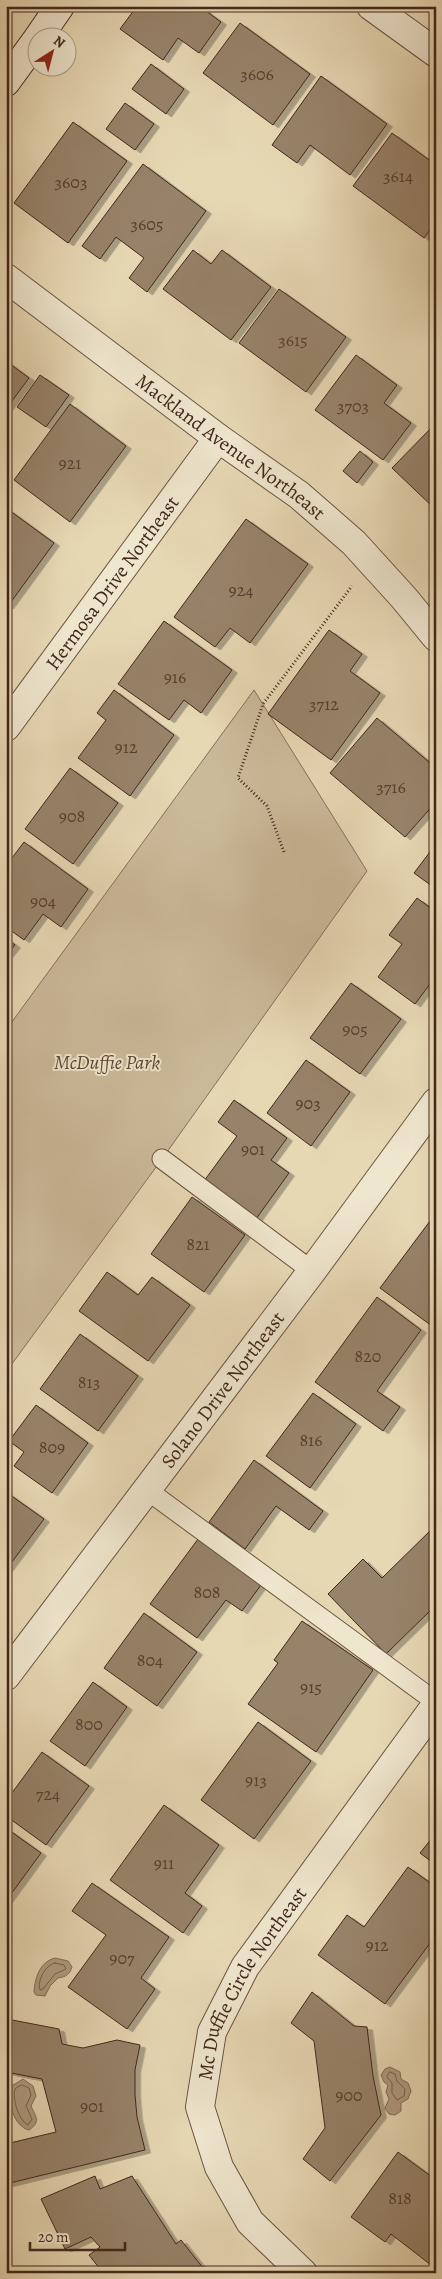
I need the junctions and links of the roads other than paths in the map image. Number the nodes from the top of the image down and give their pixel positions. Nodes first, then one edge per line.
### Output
1 (60, 6) edge
2 (371, 6) edge
3 (45, 28) edge
4 (28, 52) edge
5 (436, 53) edge
6 (6, 82) edge
7 (6, 278) edge
8 (218, 438) junction
9 (436, 637) edge
10 (6, 727) edge
11 (436, 1102) edge
12 (162, 1159) dead end
13 (312, 1270) junction
14 (147, 1490) junction
15 (6, 1676) edge
16 (436, 1704) edge
17 (303, 2273) edge

1 - 3 street
2 - 5 street
4 - 6 street
7 - 8 street, Mackland Avenue Northeast
8 - 9 street, Mackland Avenue Northeast
8 - 10 street, Hermosa Drive Northeast
11 - 13 street, Solano Drive Northeast
12 - 13 lane
13 - 14 street, Solano Drive Northeast
14 - 15 street, Solano Drive Northeast
14 - 16 lane
16 - 17 street, Mc Duffie Circle Northeast

